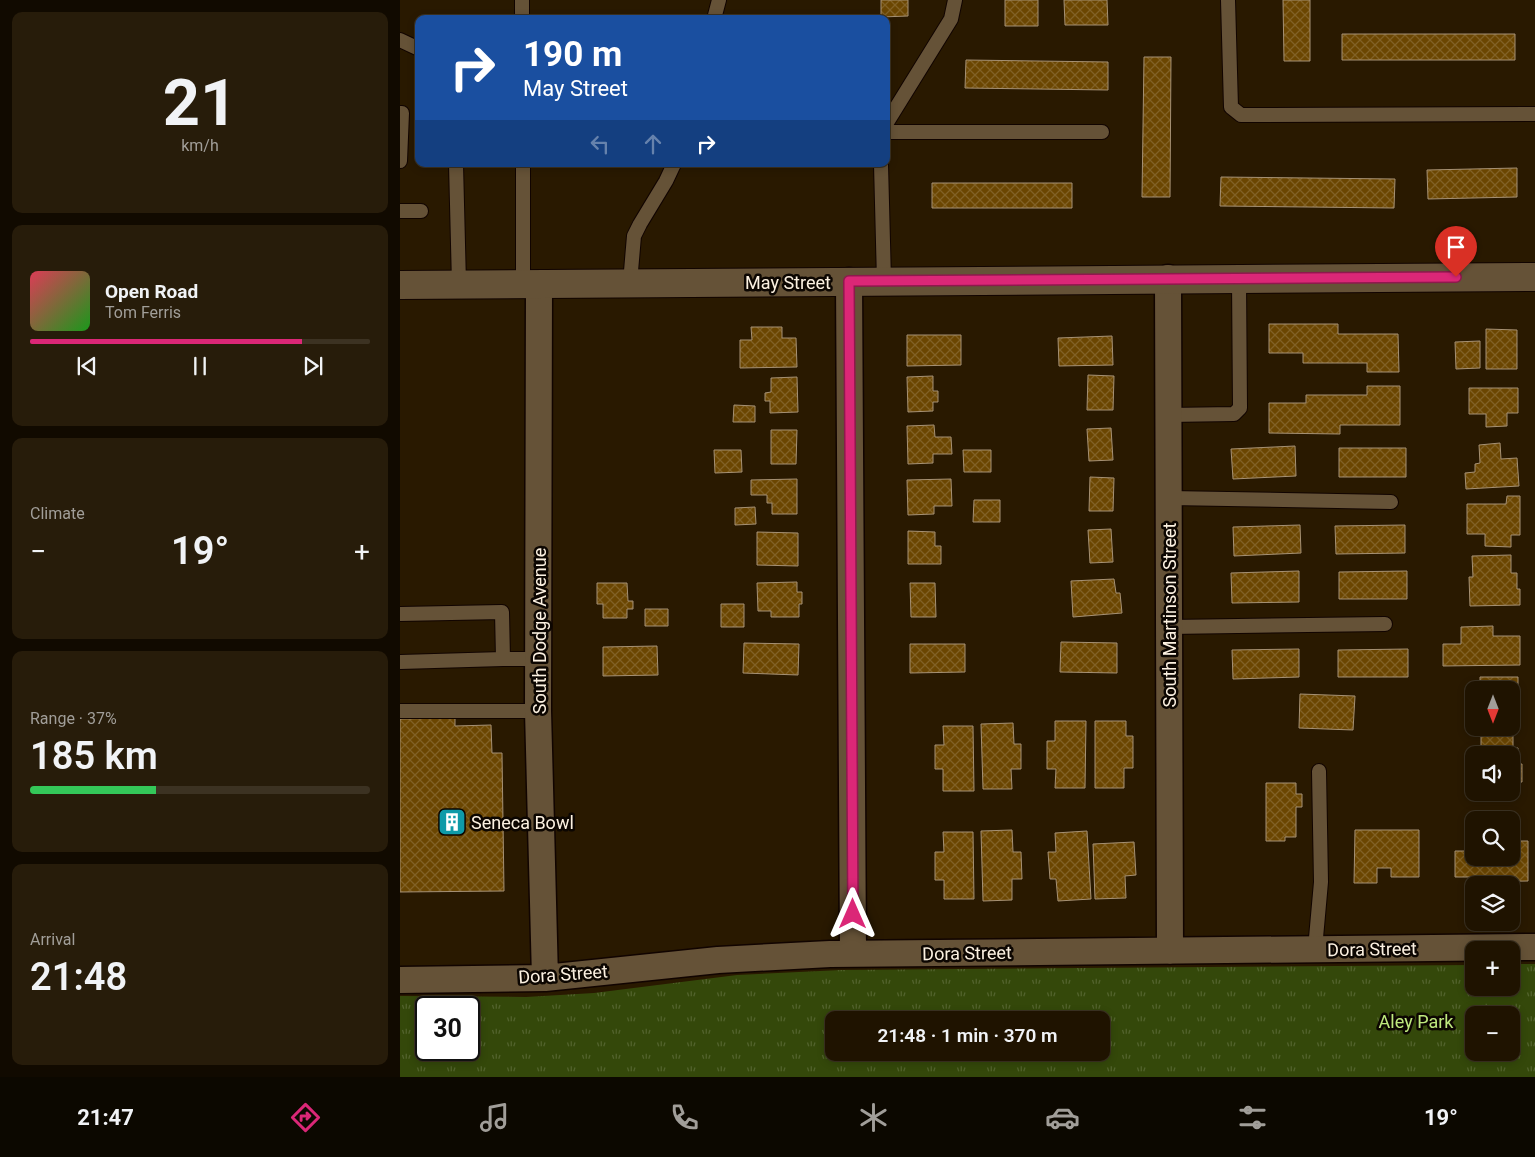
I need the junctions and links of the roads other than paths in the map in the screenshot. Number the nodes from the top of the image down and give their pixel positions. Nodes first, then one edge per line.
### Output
1 (522, 0) edge
2 (719, 0) edge
3 (955, 0) edge
4 (1228, 0) edge
5 (522, 15) edge
6 (715, 15) edge
7 (400, 40) edge
8 (415, 47) edge
9 (400, 112) edge
10 (1535, 114) edge
11 (890, 118) edge
12 (890, 132) edge
13 (1102, 132) dead end
14 (400, 161) edge
15 (456, 167) edge
16 (523, 167) edge
17 (673, 167) edge
18 (881, 167) edge
19 (400, 211) edge
20 (421, 211) dead end
21 (1535, 277) edge
22 (1168, 278) junction
23 (1239, 280) junction
24 (849, 281) junction
25 (884, 281) junction
26 (630, 283) junction
27 (459, 284) junction
28 (531, 284) junction
29 (400, 285) edge
30 (1168, 415) junction
31 (1169, 498) junction
32 (1391, 502) dead end
33 (400, 614) edge
34 (1385, 624) dead end
35 (1169, 627) junction
36 (503, 659) junction
37 (538, 659) junction
38 (400, 662) edge
39 (538, 711) junction
40 (400, 712) edge
41 (1319, 771) dead end
42 (1535, 947) edge
43 (1315, 949) junction
44 (1170, 951) junction
45 (853, 954) junction
46 (546, 978) junction
47 (400, 980) edge

1 - 5 lane
2 - 6 lane
3 - 11 lane
4 - 10 lane
7 - 8 lane
9 - 14 lane
12 - 13 lane
15 - 27 lane
16 - 28 lane
17 - 26 lane
18 - 25 lane
19 - 20 lane
21 - 23 street, May Street
22 - 23 street, May Street
22 - 25 street, May Street
22 - 30 street, South Martinson Street
23 - 30 lane
24 - 25 street, May Street
24 - 26 street, May Street
24 - 45 street
26 - 28 street, May Street
27 - 28 street, May Street
27 - 29 street, May Street
28 - 37 street, South Dodge Avenue
30 - 31 street, South Martinson Street
31 - 32 lane
31 - 35 street, South Martinson Street
33 - 36 lane
34 - 35 lane
35 - 44 street, South Martinson Street
36 - 37 lane
36 - 38 lane
37 - 39 street, South Dodge Avenue
39 - 40 lane
39 - 46 street, South Dodge Avenue
41 - 43 lane
42 - 43 street, Dora Street
43 - 44 street, Dora Street
44 - 45 street, Dora Street
45 - 46 street, Dora Street
46 - 47 street, Dora Street

